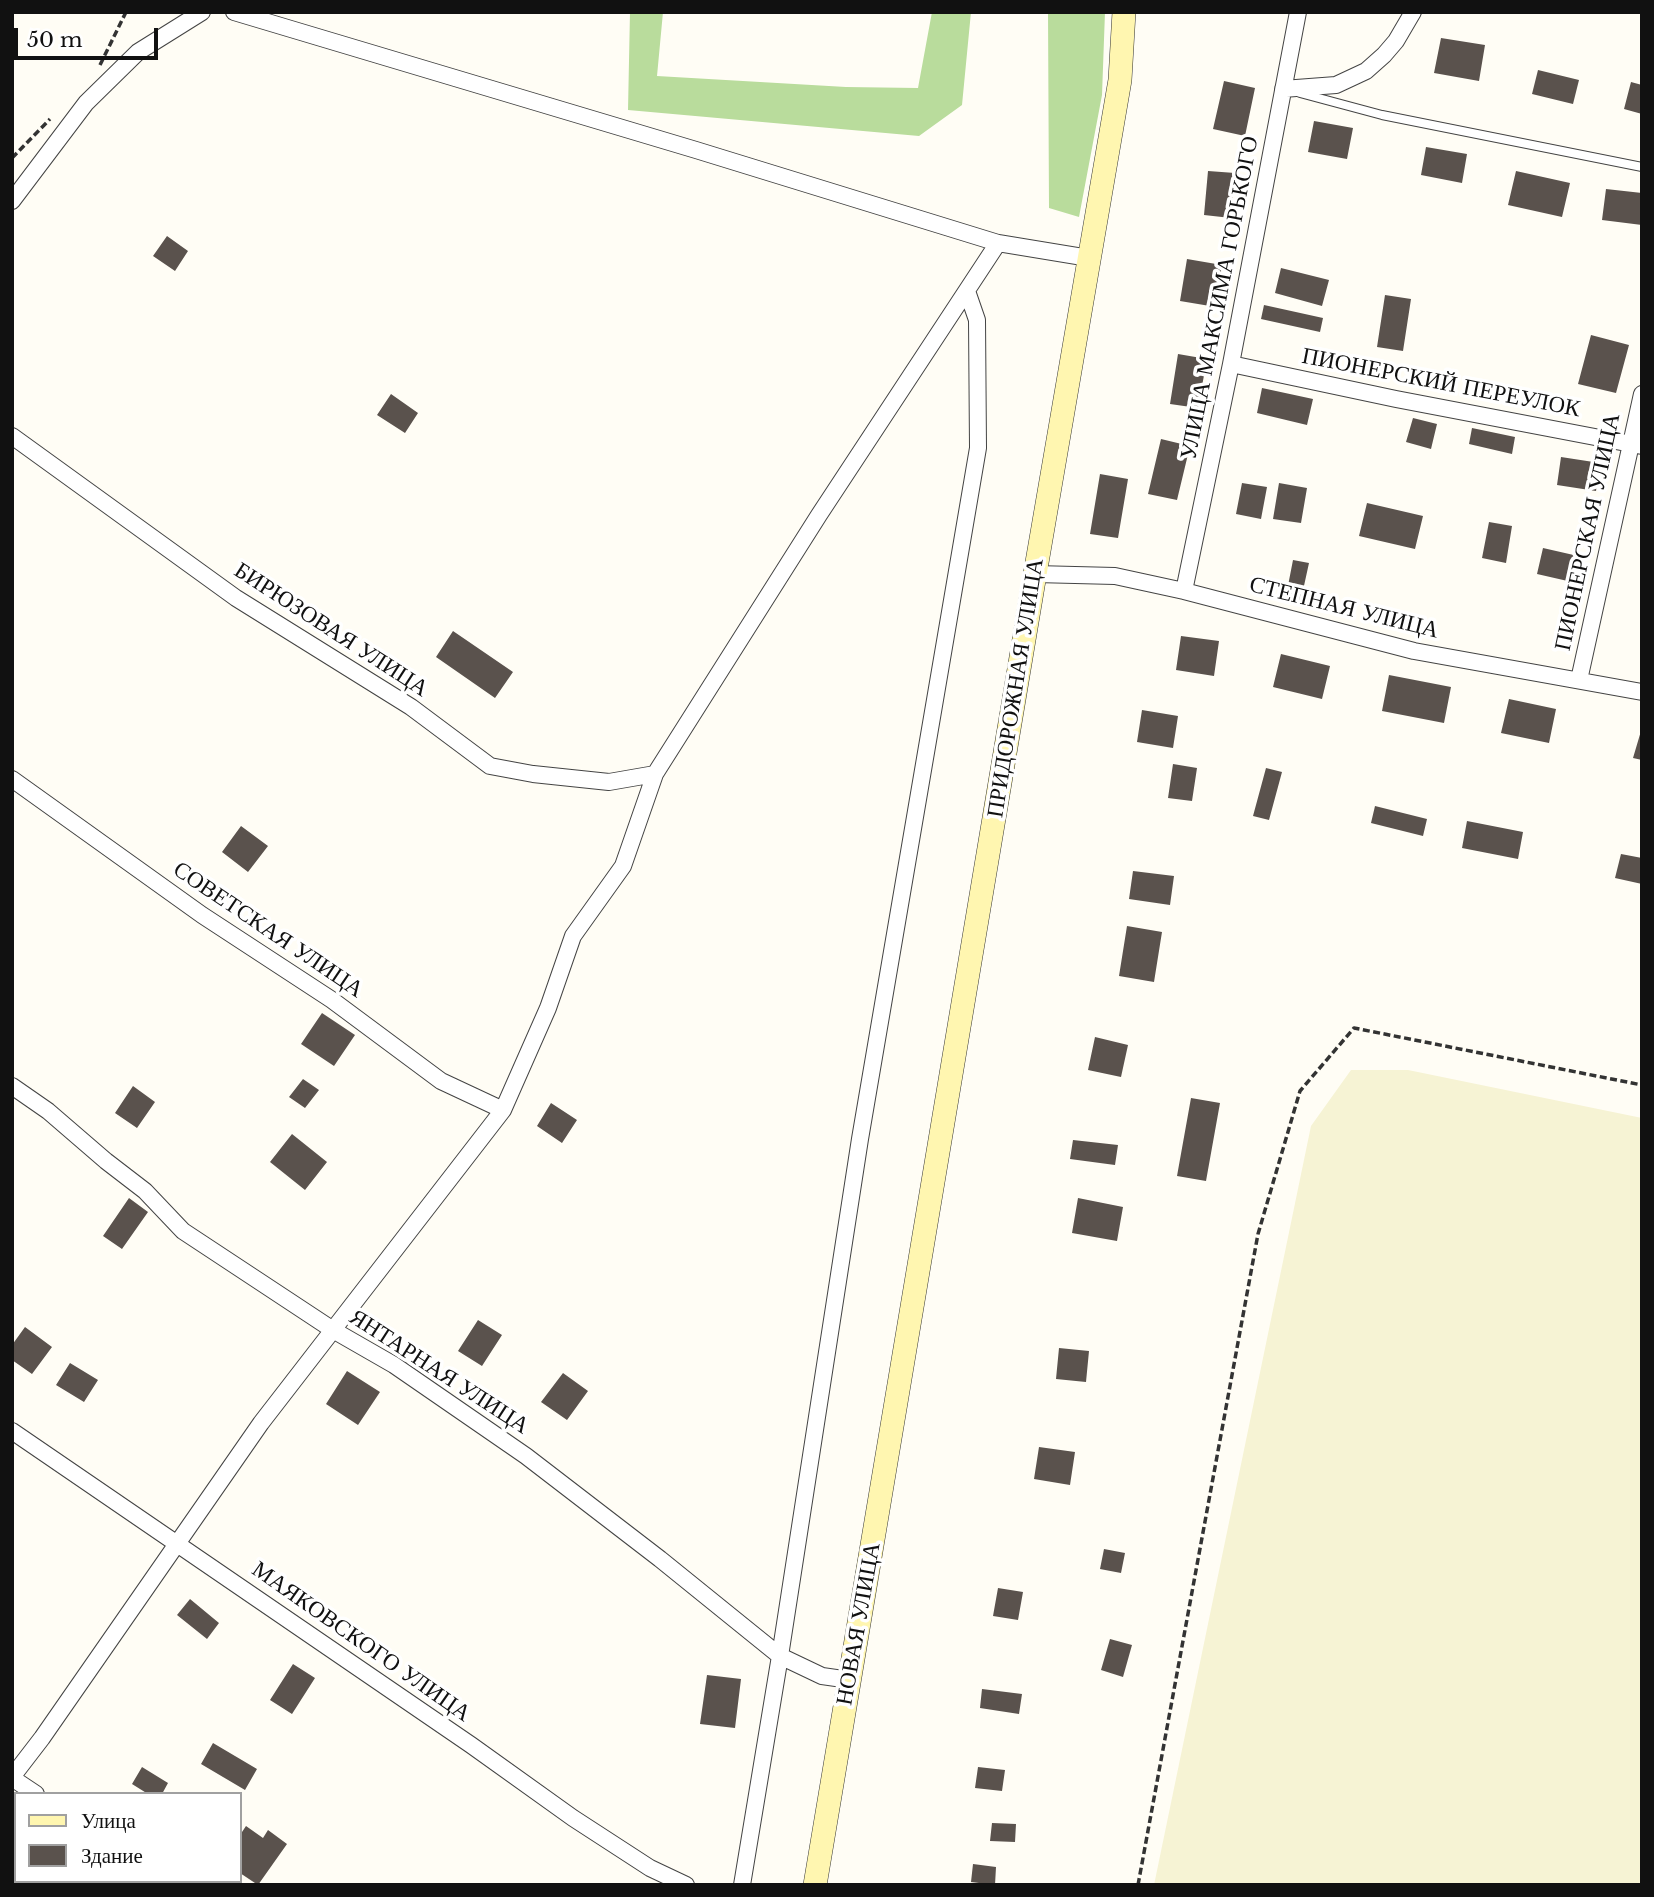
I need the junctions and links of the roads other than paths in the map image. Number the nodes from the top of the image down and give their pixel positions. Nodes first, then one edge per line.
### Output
1 (202, 12) edge
2 (234, 12) edge
3 (1124, 12) edge
4 (1298, 12) edge
5 (1413, 12) edge
6 (1283, 89) junction
7 (1642, 167) edge
8 (12, 201) edge
9 (998, 243) junction
10 (1089, 258) junction
11 (967, 291) junction
12 (1231, 363) junction
13 (1642, 394) edge
14 (12, 436) edge
15 (1636, 445) edge
16 (1035, 574) junction
17 (1184, 591) junction
18 (1579, 680) junction
19 (1642, 692) edge
20 (655, 774) junction
21 (12, 779) edge
22 (12, 1086) edge
23 (503, 1110) junction
24 (333, 1330) junction
25 (903, 1363) joint
26 (12, 1432) edge
27 (178, 1544) junction
28 (780, 1656) junction
29 (850, 1680) junction
30 (12, 1778) edge
31 (33, 1792) edge
32 (686, 1885) edge
33 (742, 1885) edge
34 (815, 1885) edge

1 - 8 street
2 - 9 street
3 - 10 street, ПРИДОРОЖНАЯ УЛИЦА
4 - 6 street, УЛИЦА МАКСИМА ГОРЬКОГО
5 - 6 street
6 - 7 lane
6 - 12 street, УЛИЦА МАКСИМА ГОРЬКОГО
9 - 10 street
9 - 11 street
10 - 16 street, ПРИДОРОЖНАЯ УЛИЦА
11 - 20 street
11 - 28 street
12 - 15 street, ПИОНЕРСКИЙ ПЕРЕУЛОК
12 - 17 street, УЛИЦА МАКСИМА ГОРЬКОГО
13 - 15 street, ПИОНЕРСКАЯ УЛИЦА
14 - 20 street, БИРЮЗОВАЯ УЛИЦА
15 - 18 street, ПИОНЕРСКАЯ УЛИЦА
16 - 17 street, СТЕПНАЯ УЛИЦА
16 - 25 street, ПРИДОРОЖНАЯ УЛИЦА
17 - 18 street, СТЕПНАЯ УЛИЦА
18 - 19 street, СТЕПНАЯ УЛИЦА
20 - 23 street
21 - 23 street, СОВЕТСКАЯ УЛИЦА
22 - 24 street, ЯНТАРНАЯ УЛИЦА
23 - 24 street
24 - 27 street
24 - 28 street, ЯНТАРНАЯ УЛИЦА
25 - 29 street, НОВАЯ УЛИЦА
26 - 27 street, МАЯКОВСКОГО УЛИЦА
27 - 30 street
27 - 32 street, МАЯКОВСКОГО УЛИЦА
28 - 29 street, ЯНТАРНАЯ УЛИЦА
28 - 33 street
29 - 34 street, НОВАЯ УЛИЦА
30 - 31 street

